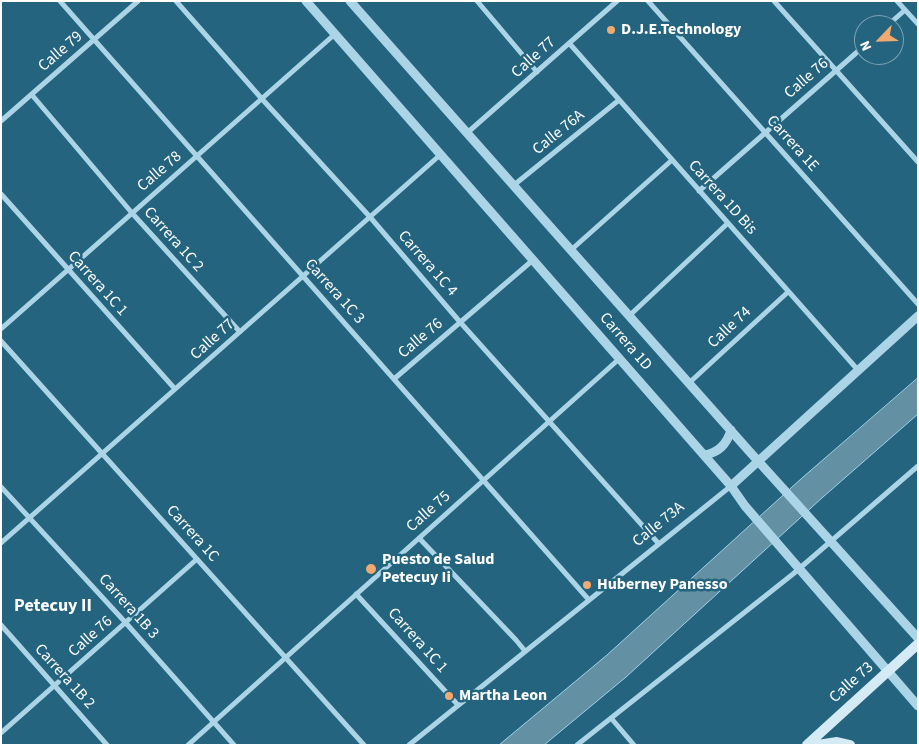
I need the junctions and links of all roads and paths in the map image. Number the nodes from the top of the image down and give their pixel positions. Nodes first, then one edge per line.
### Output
1 (60, 1) edge
2 (138, 1) edge
3 (176, 1) edge
4 (306, 1) edge
5 (350, 1) edge
6 (477, 1) edge
7 (617, 1) edge
8 (648, 1) edge
9 (774, 1) edge
10 (897, 1) edge
11 (905, 10) junction
12 (899, 15) edge
13 (918, 24) edge
14 (335, 34) junction
15 (94, 40) junction
16 (569, 43) junction
17 (854, 55) edge
18 (836, 70) junction
19 (537, 72) junction
20 (32, 94) junction
21 (262, 99) junction
22 (619, 100) junction
23 (1, 121) edge
24 (468, 133) junction
25 (765, 133) junction
26 (440, 155) junction
27 (196, 156) junction
28 (672, 160) junction
29 (918, 162) edge
30 (514, 185) junction
31 (699, 191) junction
32 (1, 194) edge
33 (132, 213) junction
34 (370, 217) junction
35 (728, 223) junction
36 (572, 250) junction
37 (533, 260) junction
38 (67, 270) junction
39 (303, 276) junction
40 (788, 292) junction
41 (918, 304) edge
42 (629, 316) junction
43 (918, 316) edge
44 (460, 322) junction
45 (1, 328) edge
46 (240, 332) junction
47 (1, 341) edge
48 (619, 358) junction
49 (857, 369) junction
50 (394, 379) junction
51 (689, 383) junction
52 (175, 389) junction
53 (549, 421) junction
54 (730, 430) junction
55 (102, 454) junction
56 (704, 455) junction
57 (757, 460) junction
58 (918, 466) edge
59 (483, 480) junction
60 (731, 486) junction
61 (1, 487) edge
62 (30, 518) junction
63 (419, 538) junction
64 (831, 542) junction
65 (1, 543) edge
66 (659, 544) junction
67 (197, 559) junction
68 (799, 569) junction
69 (356, 594) junction
70 (589, 600) junction
71 (125, 622) junction
72 (1, 626) edge
73 (918, 638) edge
74 (918, 644) edge
75 (525, 651) junction
76 (285, 658) junction
77 (887, 672) junction
78 (54, 685) junction
79 (458, 705) junction
80 (918, 706) edge
81 (611, 718) junction
82 (214, 722) junction
83 (1, 733) edge
84 (107, 745) edge
85 (188, 745) edge
86 (234, 745) edge
87 (364, 745) edge
88 (409, 745) edge
89 (577, 745) edge
90 (634, 745) edge
91 (807, 745) edge
92 (818, 745) edge
93 (850, 745) edge

1 - 15 street, Carrera 1C 3
2 - 15 street, Calle 79
3 - 21 street, Carrera 1C 4
4 - 14 street, Carrera 1D
5 - 24 street, Carrera 1D
6 - 19 street
7 - 16 street, Calle 77
8 - 25 street, Carrera 1E
9 - 18 street
10 - 11 street
11 - 12 street
11 - 13 street
14 - 21 street, Calle 78
14 - 26 street, Carrera 1D
15 - 20 street, Calle 79
15 - 27 street, Carrera 1C 3
16 - 19 street, Calle 77
16 - 22 street, Carrera 1D Bis
17 - 18 street, Calle 76
18 - 25 street, Calle 76
18 - 29 street
19 - 24 street, Calle 77
20 - 23 street, Calle 79
20 - 33 street, Carrera 1C 2
21 - 27 street, Calle 78
21 - 34 street, Carrera 1C 4
22 - 28 street, Carrera 1D Bis
22 - 30 street, Calle 76A
24 - 30 street, Carrera 1D
25 - 31 street, Calle 76
25 - 41 street, Carrera 1E
26 - 34 street, Calle 77
26 - 37 street, Carrera 1D
27 - 33 street, Calle 78
27 - 39 street, Carrera 1C 3
28 - 31 street, Carrera 1D Bis
28 - 36 street
30 - 36 street, Carrera 1D
31 - 35 street, Carrera 1D Bis
32 - 38 street, Carrera 1C 1
33 - 38 street, Calle 78
33 - 46 street, Carrera 1C 2
34 - 39 street, Calle 77
34 - 44 street, Carrera 1C 4
35 - 40 street, Carrera 1D Bis
35 - 42 street
36 - 42 street, Carrera 1D
37 - 44 street, Calle 76
37 - 48 street, Carrera 1D
38 - 45 street, Calle 78
38 - 52 street, Carrera 1C 1
39 - 46 street, Calle 77
39 - 50 street, Carrera 1C 3
40 - 49 street, Carrera 1D Bis
40 - 51 street, Calle 74
42 - 51 street, Carrera 1D
43 - 49 street, Calle 73A
44 - 50 street, Calle 76
44 - 53 street, Carrera 1C 4
46 - 52 street, Calle 77
47 - 55 street, Carrera 1C
48 - 53 street, Calle 75
48 - 56 street, Carrera 1D
49 - 57 street, Calle 73A
50 - 59 street, Carrera 1C 3
51 - 54 street, Carrera 1D
52 - 55 street, Calle 77
53 - 59 street, Calle 75
53 - 66 street, Carrera 1C 4
54 - 56 street
54 - 57 street, Carrera 1D
55 - 62 street, Calle 77
55 - 67 street, Carrera 1C
56 - 60 street, Carrera 1D
57 - 60 street, Calle 73A
57 - 64 street, Carrera 1D
58 - 64 street
59 - 63 street, Calle 75
59 - 70 street, Carrera 1C 3
60 - 66 street, Calle 73A
60 - 68 street, Carrera 1D
61 - 62 street, Carrera 1B 3
62 - 65 street, Calle 77
62 - 71 street, Carrera 1B 3
63 - 69 street, Calle 75
63 - 75 street
64 - 68 street
64 - 73 street, Carrera 1D
66 - 70 street, Calle 73A
67 - 71 street, Calle 76
67 - 76 street, Carrera 1C
68 - 77 street, Carrera 1D
68 - 81 street
69 - 76 street, Calle 75
69 - 79 street, Carrera 1C 1
70 - 75 street, Calle 73A
71 - 78 street, Calle 76
71 - 82 street, Carrera 1B 3
72 - 78 street, Carrera 1B 2
74 - 77 main road, Calle 73
75 - 79 street, Calle 73A
76 - 82 street, Calle 75
76 - 87 street, Carrera 1C
77 - 80 street, Carrera 1D
77 - 91 main road, Calle 73
78 - 83 street, Calle 76
78 - 84 street, Carrera 1B 2
79 - 88 street, Calle 73A
81 - 89 street
81 - 90 street
82 - 85 street, Calle 75
82 - 86 street, Carrera 1B 3
92 - 93 main road

